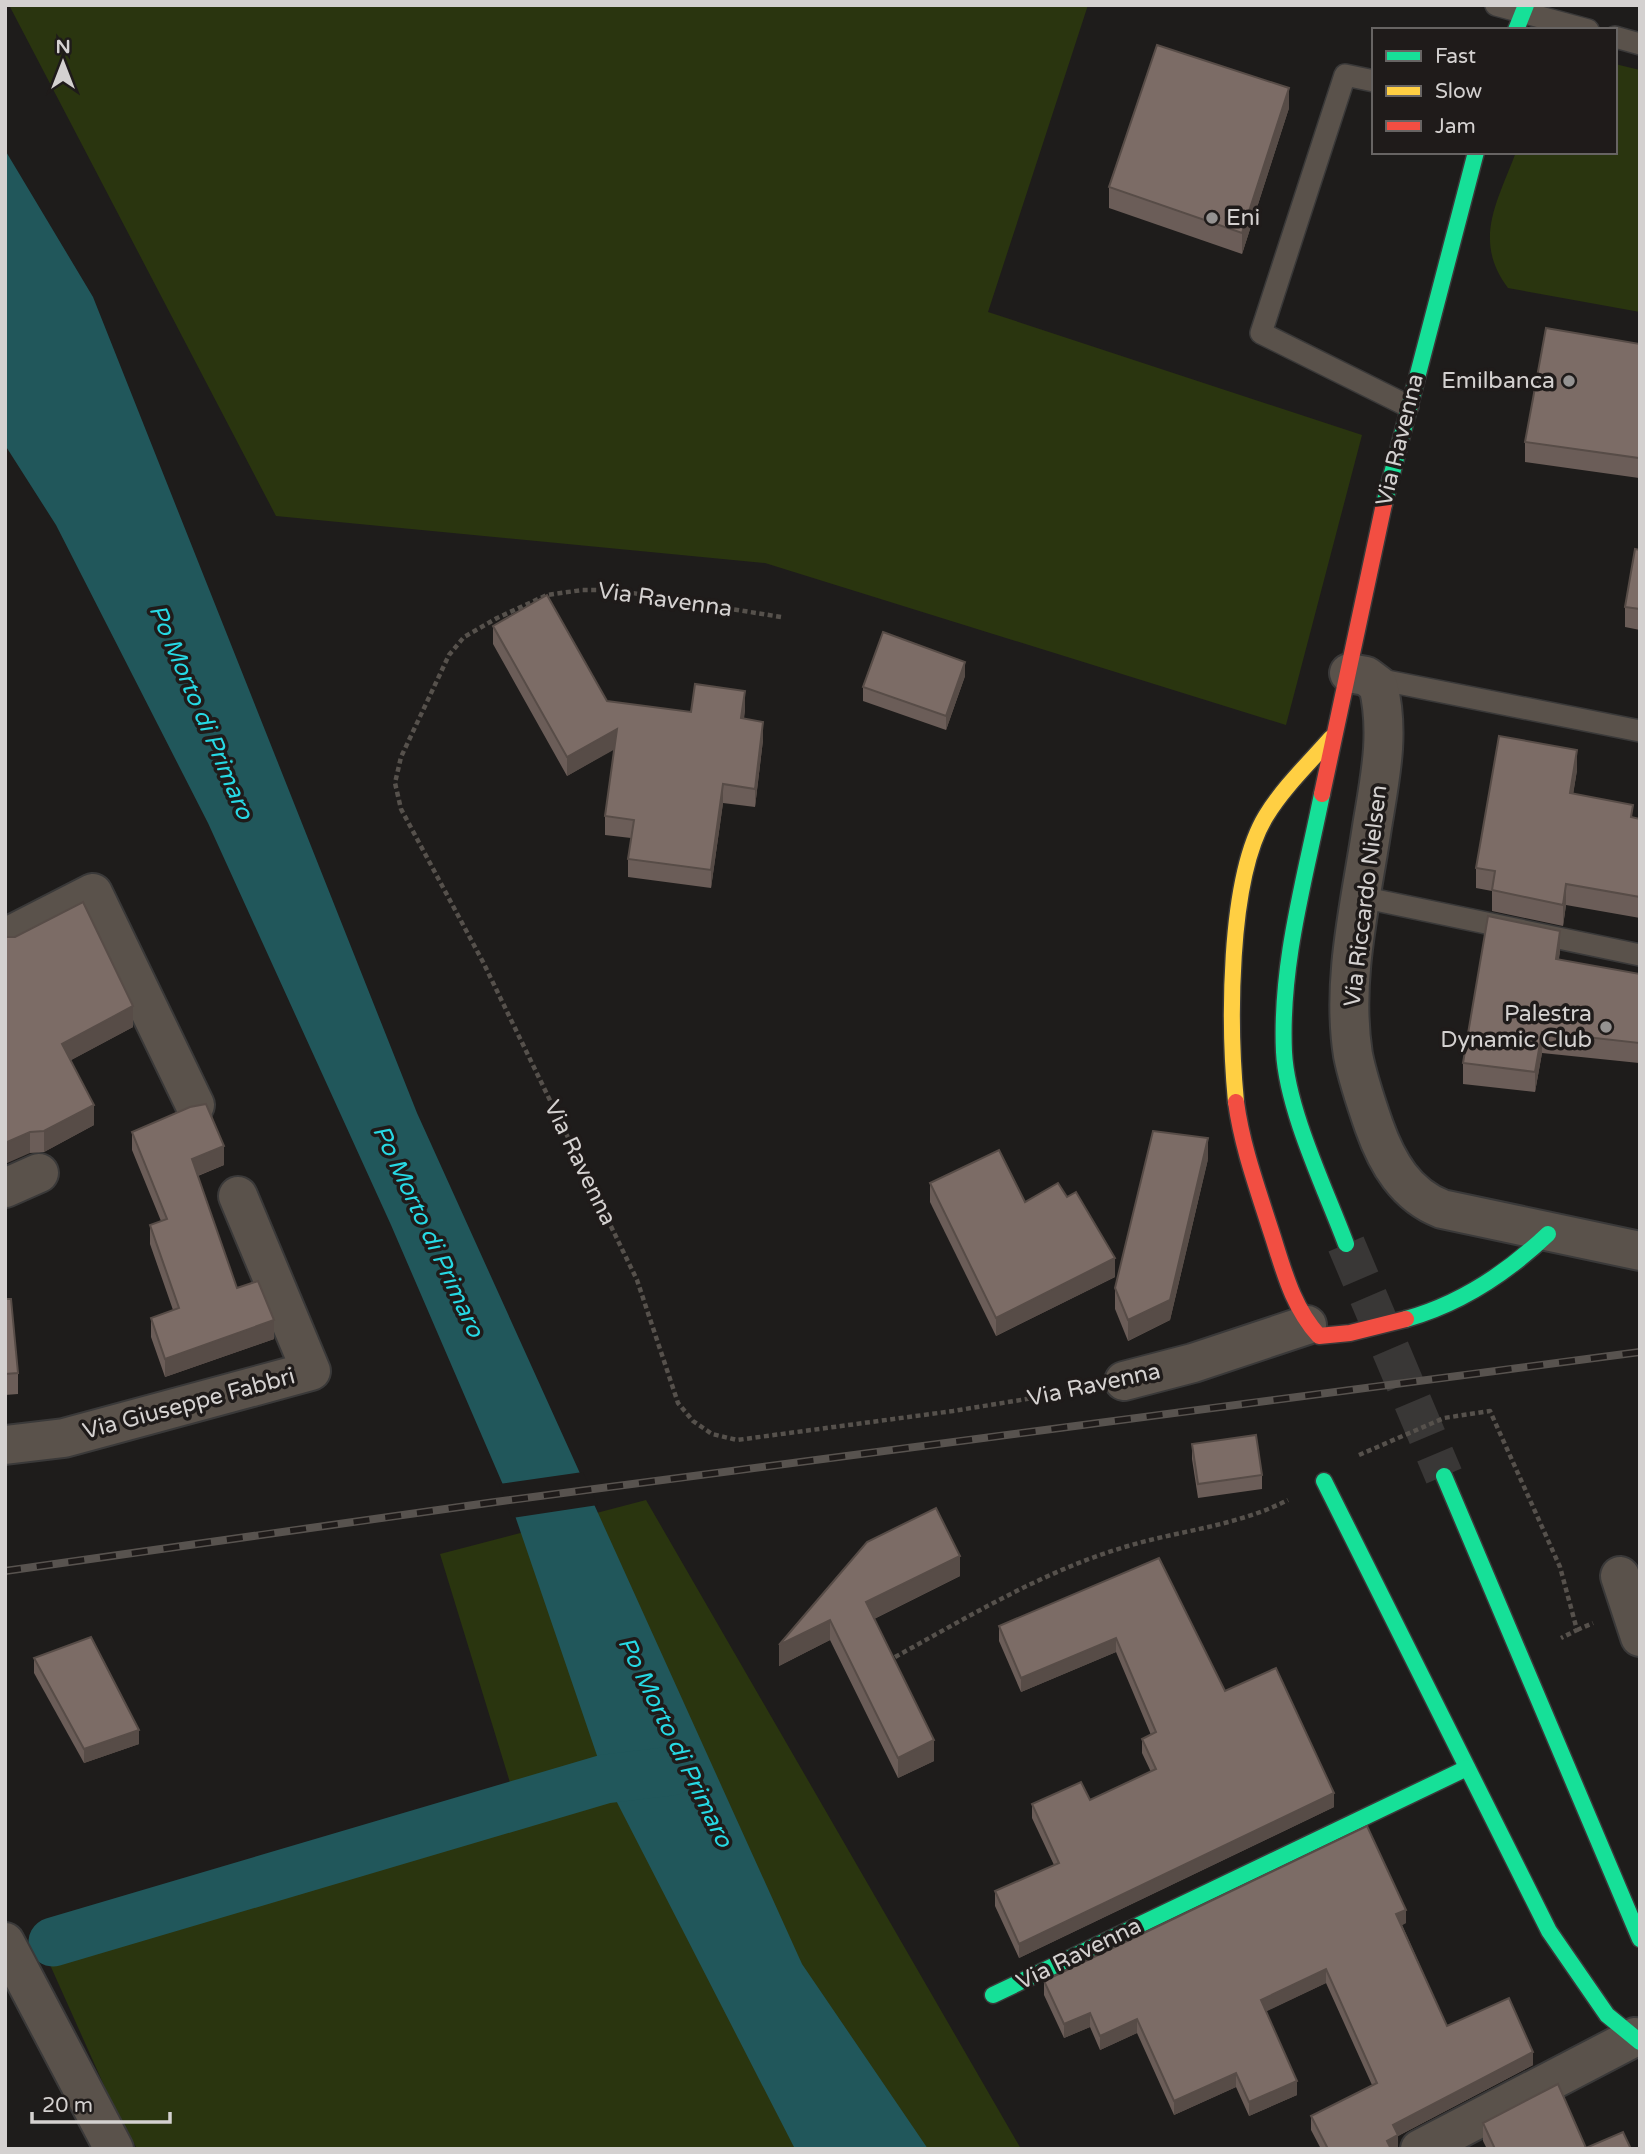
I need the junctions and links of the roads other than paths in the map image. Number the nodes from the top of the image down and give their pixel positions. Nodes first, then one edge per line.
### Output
1 (1496, 5) edge
2 (1523, 12) edge
3 (1581, 28) edge
4 (1617, 38) edge
5 (1640, 44) edge
6 (1372, 80) edge
7 (1475, 154) edge
8 (1408, 406) junction
9 (1358, 674) junction
10 (1336, 731) junction
11 (1640, 731) edge
12 (1361, 897) junction
13 (5, 938) edge
14 (1640, 955) edge
15 (195, 1105) edge
16 (238, 1196) dead end
17 (1548, 1234) junction
18 (1346, 1244) tunnel mouth
19 (1640, 1251) edge
20 (1322, 1330) junction
21 (1124, 1381) road end
22 (5, 1445) edge
23 (1444, 1476) tunnel mouth
24 (1324, 1482) road end
25 (1620, 1576) dead end
26 (1640, 1636) edge
27 (1467, 1768) junction
28 (1640, 1939) edge
29 (5, 1942) edge
30 (993, 1995) dead end
31 (1637, 2039) edge
32 (114, 2149) edge
33 (1420, 2149) edge

1 - 2 lane
2 - 3 lane
4 - 5 lane
6 - 8 lane
7 - 8 street, Via Ravenna
8 - 9 street, Via Ravenna
9 - 10 street, Via Ravenna
9 - 11 lane
9 - 12 street, Via Riccardo Nielsen
10 - 18 street, Via Ravenna
10 - 20 street, Via Ravenna
12 - 14 lane
12 - 17 street, Via Riccardo Nielsen
13 - 15 street
16 - 22 street, Via Giuseppe Fabbri
17 - 19 street, Via Riccardo Nielsen
17 - 20 street
20 - 21 street, Via Ravenna
23 - 28 street
24 - 27 street
25 - 26 street
27 - 30 street, Via Ravenna
27 - 31 street
29 - 32 street
31 - 33 street

